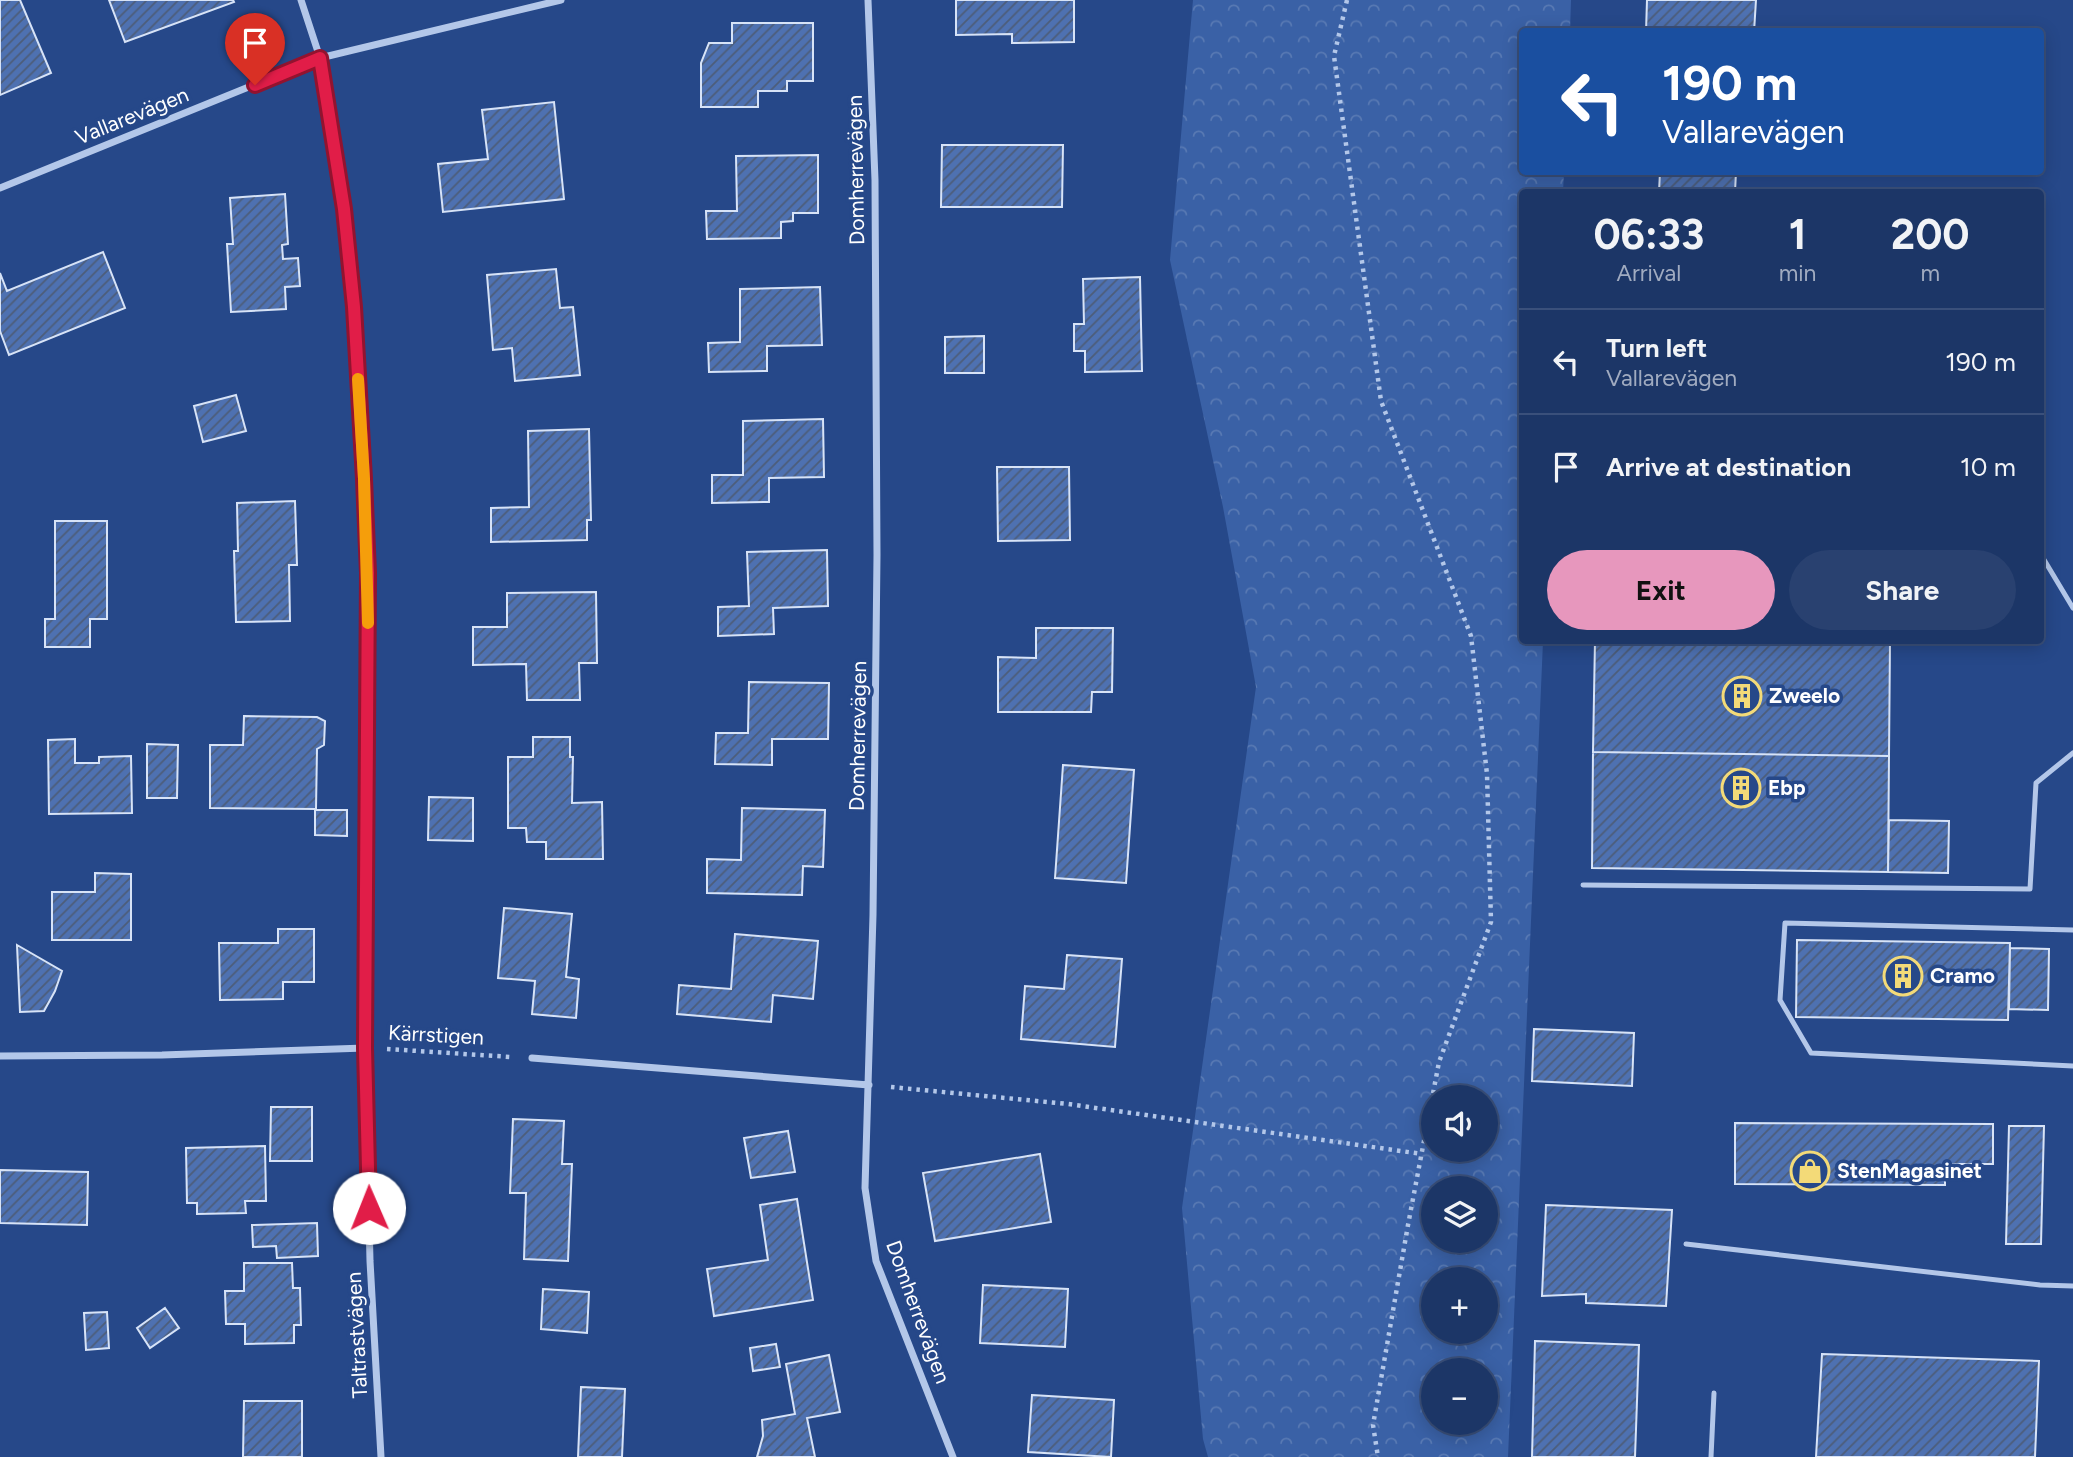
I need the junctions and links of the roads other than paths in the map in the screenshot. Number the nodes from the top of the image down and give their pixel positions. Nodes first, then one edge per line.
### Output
1 (301, 0) edge
2 (561, 0) edge
3 (868, 0) edge
4 (320, 58) junction
5 (0, 188) edge
6 (2044, 560) edge
7 (2073, 608) edge
8 (2073, 753) edge
9 (1583, 885) dead end
10 (2073, 930) edge
11 (365, 1048) junction
12 (0, 1056) edge
13 (532, 1058) road end
14 (2073, 1066) edge
15 (869, 1085) junction
16 (1686, 1244) dead end
17 (2073, 1286) edge
18 (1714, 1393) dead end
19 (381, 1457) edge
20 (953, 1457) edge
21 (1710, 1457) edge

1 - 4 street, Taltrastvägen
2 - 4 street, Vallarevägen
3 - 15 street, Domherrevägen
4 - 5 street, Vallarevägen
4 - 11 street, Taltrastvägen
6 - 7 lane
8 - 9 lane
10 - 14 lane
11 - 12 street, Kärrstigen
11 - 19 street, Taltrastvägen
13 - 15 street
15 - 20 street, Domherrevägen
16 - 17 lane
18 - 21 lane

